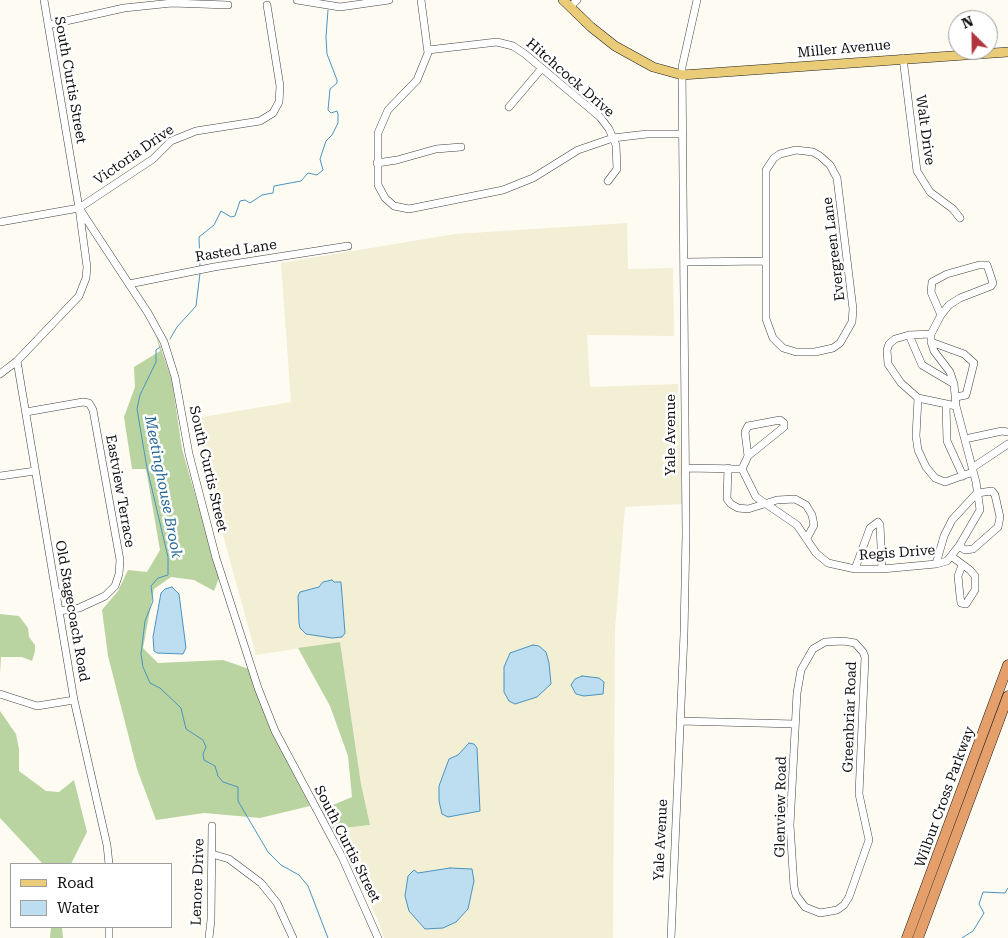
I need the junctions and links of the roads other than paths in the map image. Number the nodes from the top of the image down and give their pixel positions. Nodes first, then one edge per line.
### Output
1 (44, 0) edge
2 (297, 0) edge
3 (389, 0) edge
4 (421, 0) edge
5 (577, 0) edge
6 (697, 0) edge
7 (172, 1) edge
8 (566, 4) edge
9 (228, 5) dead end
10 (267, 6) dead end
11 (48, 25) junction
12 (428, 50) junction
13 (1008, 52) edge
14 (903, 58) junction
15 (542, 68) junction
16 (682, 75) junction
17 (509, 107) dead end
18 (683, 134) junction
19 (613, 138) junction
20 (461, 147) dead end
21 (377, 163) junction
22 (608, 181) dead end
23 (79, 208) junction
24 (960, 218) dead end
25 (0, 222) edge
26 (348, 246) dead end
27 (766, 261) junction
28 (685, 262) junction
29 (129, 284) junction
30 (941, 315) junction
31 (909, 335) junction
32 (931, 338) junction
33 (17, 361) junction
34 (0, 374) edge
35 (954, 384) junction
36 (956, 397) junction
37 (918, 398) junction
38 (946, 405) junction
39 (956, 406) junction
40 (26, 412) junction
41 (1008, 432) edge
42 (965, 439) junction
43 (1008, 444) edge
44 (748, 456) junction
45 (685, 468) junction
46 (728, 468) junction
47 (742, 469) junction
48 (972, 470) junction
49 (35, 471) junction
50 (0, 476) edge
51 (963, 476) junction
52 (978, 493) junction
53 (764, 505) junction
54 (807, 538) junction
55 (959, 546) junction
56 (951, 556) junction
57 (936, 564) junction
58 (962, 565) junction
59 (855, 569) junction
60 (882, 569) junction
61 (59, 611) junction
62 (1008, 665) edge
63 (0, 694) edge
64 (1008, 696) edge
65 (74, 700) junction
66 (680, 721) junction
67 (795, 724) junction
68 (859, 794) joint
69 (212, 826) dead end
70 (212, 854) junction
71 (109, 863) edge
72 (209, 938) edge
73 (293, 938) edge
74 (378, 938) edge
75 (671, 938) edge
76 (907, 938) edge
77 (918, 938) edge

1 - 11 street, South Curtis Street
2 - 3 street
4 - 12 street
5 - 8 street
6 - 16 street, Yale Avenue
7 - 9 street
7 - 11 street
8 - 16 main road
10 - 23 street, Victoria Drive
11 - 23 street, South Curtis Street
12 - 15 street, Hitchcock Drive
12 - 21 street
13 - 14 main road, Miller Avenue
14 - 16 main road, Miller Avenue
14 - 24 street, Walt Drive
15 - 17 street
15 - 19 street, Hitchcock Drive
16 - 18 street, Yale Avenue
18 - 19 street
18 - 28 street, Yale Avenue
19 - 21 street
19 - 22 street, Hitchcock Drive
20 - 21 street
23 - 25 street
23 - 29 street, South Curtis Street
23 - 33 street
26 - 29 street, Rasted Lane
27 - 27 street, Evergreen Lane
27 - 28 street
28 - 45 street, Yale Avenue
29 - 74 street, South Curtis Street
30 - 30 street
30 - 32 street
31 - 32 street
31 - 35 street
31 - 37 street
32 - 35 street, Regis Drive
32 - 36 street
33 - 34 street
33 - 40 street, Old Stagecoach Road
35 - 36 street, Regis Drive
36 - 39 street, Regis Drive
37 - 38 street
37 - 51 street
38 - 39 street
38 - 51 street
39 - 42 street, Regis Drive
40 - 49 street, Old Stagecoach Road
40 - 61 street, Eastview Terrace
41 - 42 street
42 - 48 street, Regis Drive
43 - 48 street
44 - 44 street
44 - 47 street
45 - 46 street
45 - 66 street, Yale Avenue
46 - 47 street
46 - 53 street
47 - 53 street, Regis Drive
48 - 51 street
48 - 52 street, Regis Drive
49 - 50 street
49 - 61 street, Old Stagecoach Road
52 - 55 street, Regis Drive
52 - 55 street
52 - 57 street
53 - 54 street, Regis Drive
53 - 54 street
54 - 59 street, Regis Drive
55 - 56 street, Regis Drive
56 - 57 street, Regis Drive
56 - 58 street
57 - 60 street, Regis Drive
58 - 58 street
59 - 60 street, Regis Drive
59 - 60 street
61 - 65 street, Old Stagecoach Road
62 - 76 highway, Wilbur Cross Parkway
63 - 65 street
64 - 77 highway, Wilbur Cross Parkway
65 - 71 street, Old Stagecoach Road
66 - 67 street
66 - 75 street, Yale Avenue
67 - 68 street, Greenbriar Road
67 - 68 street, Glenview Road
69 - 70 street, Lenore Drive
70 - 72 street, Lenore Drive
70 - 73 street

